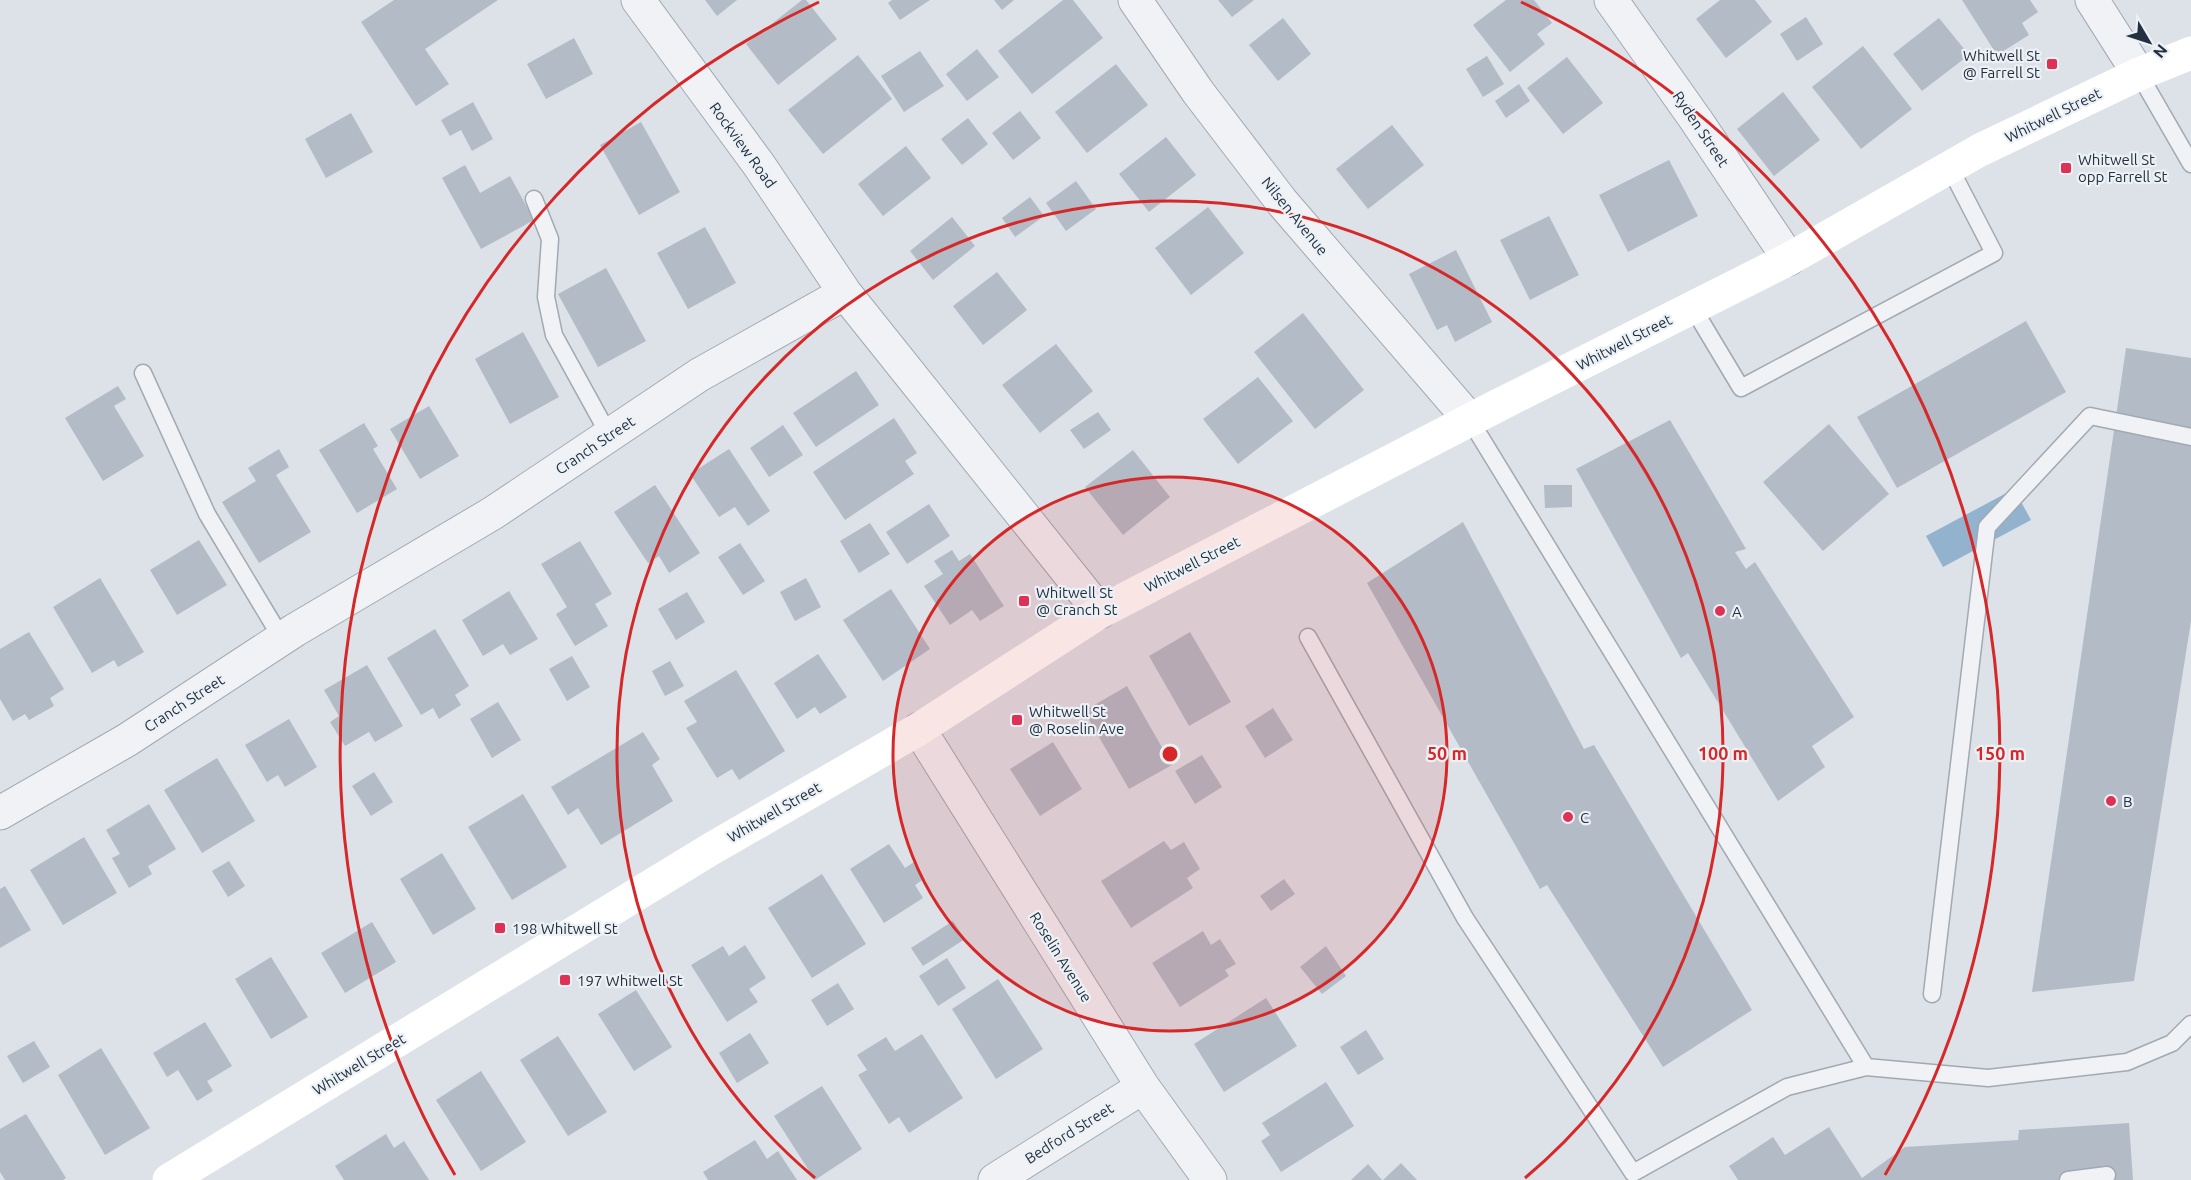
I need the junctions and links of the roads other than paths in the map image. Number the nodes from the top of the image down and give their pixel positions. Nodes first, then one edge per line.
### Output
1 (638, 0) edge
2 (1135, 0) edge
3 (1611, 0) edge
4 (2092, 0) edge
5 (2191, 53) edge
6 (2139, 74) junction
7 (2191, 164) edge
8 (1950, 168) junction
9 (534, 200) dead end
10 (1789, 260) junction
11 (845, 293) junction
12 (1693, 308) junction
13 (143, 373) dead end
14 (1470, 420) junction
15 (609, 435) junction
16 (2191, 437) edge
17 (1100, 612) junction
18 (1308, 637) dead end
19 (282, 639) junction
20 (919, 729) junction
21 (0, 813) edge
22 (1932, 994) dead end
23 (2191, 1024) edge
24 (1866, 1067) junction
25 (1143, 1087) junction
26 (2107, 1175) dead end
27 (1635, 1176) edge
28 (169, 1180) edge
29 (994, 1180) edge
30 (1210, 1180) edge
31 (2068, 1180) edge

1 - 11 street, Rockview Road
2 - 14 street, Nilsen Avenue
3 - 10 street, Ryden Street
4 - 6 street
5 - 6 street, Whitwell Street
6 - 7 lane
6 - 8 street, Whitwell Street
8 - 10 street, Whitwell Street
8 - 12 lane
9 - 15 lane
10 - 12 street, Whitwell Street
11 - 15 street, Cranch Street
11 - 17 street
12 - 14 street, Whitwell Street
13 - 19 lane
14 - 17 street, Whitwell Street
14 - 24 lane
15 - 19 street, Cranch Street
16 - 22 lane
17 - 20 street, Whitwell Street
18 - 27 lane
19 - 21 street, Cranch Street
20 - 25 street, Roselin Avenue
20 - 28 street, Whitwell Street
23 - 24 lane
24 - 27 lane
25 - 29 street, Bedford Street
25 - 30 street, Roselin Avenue
26 - 31 lane

